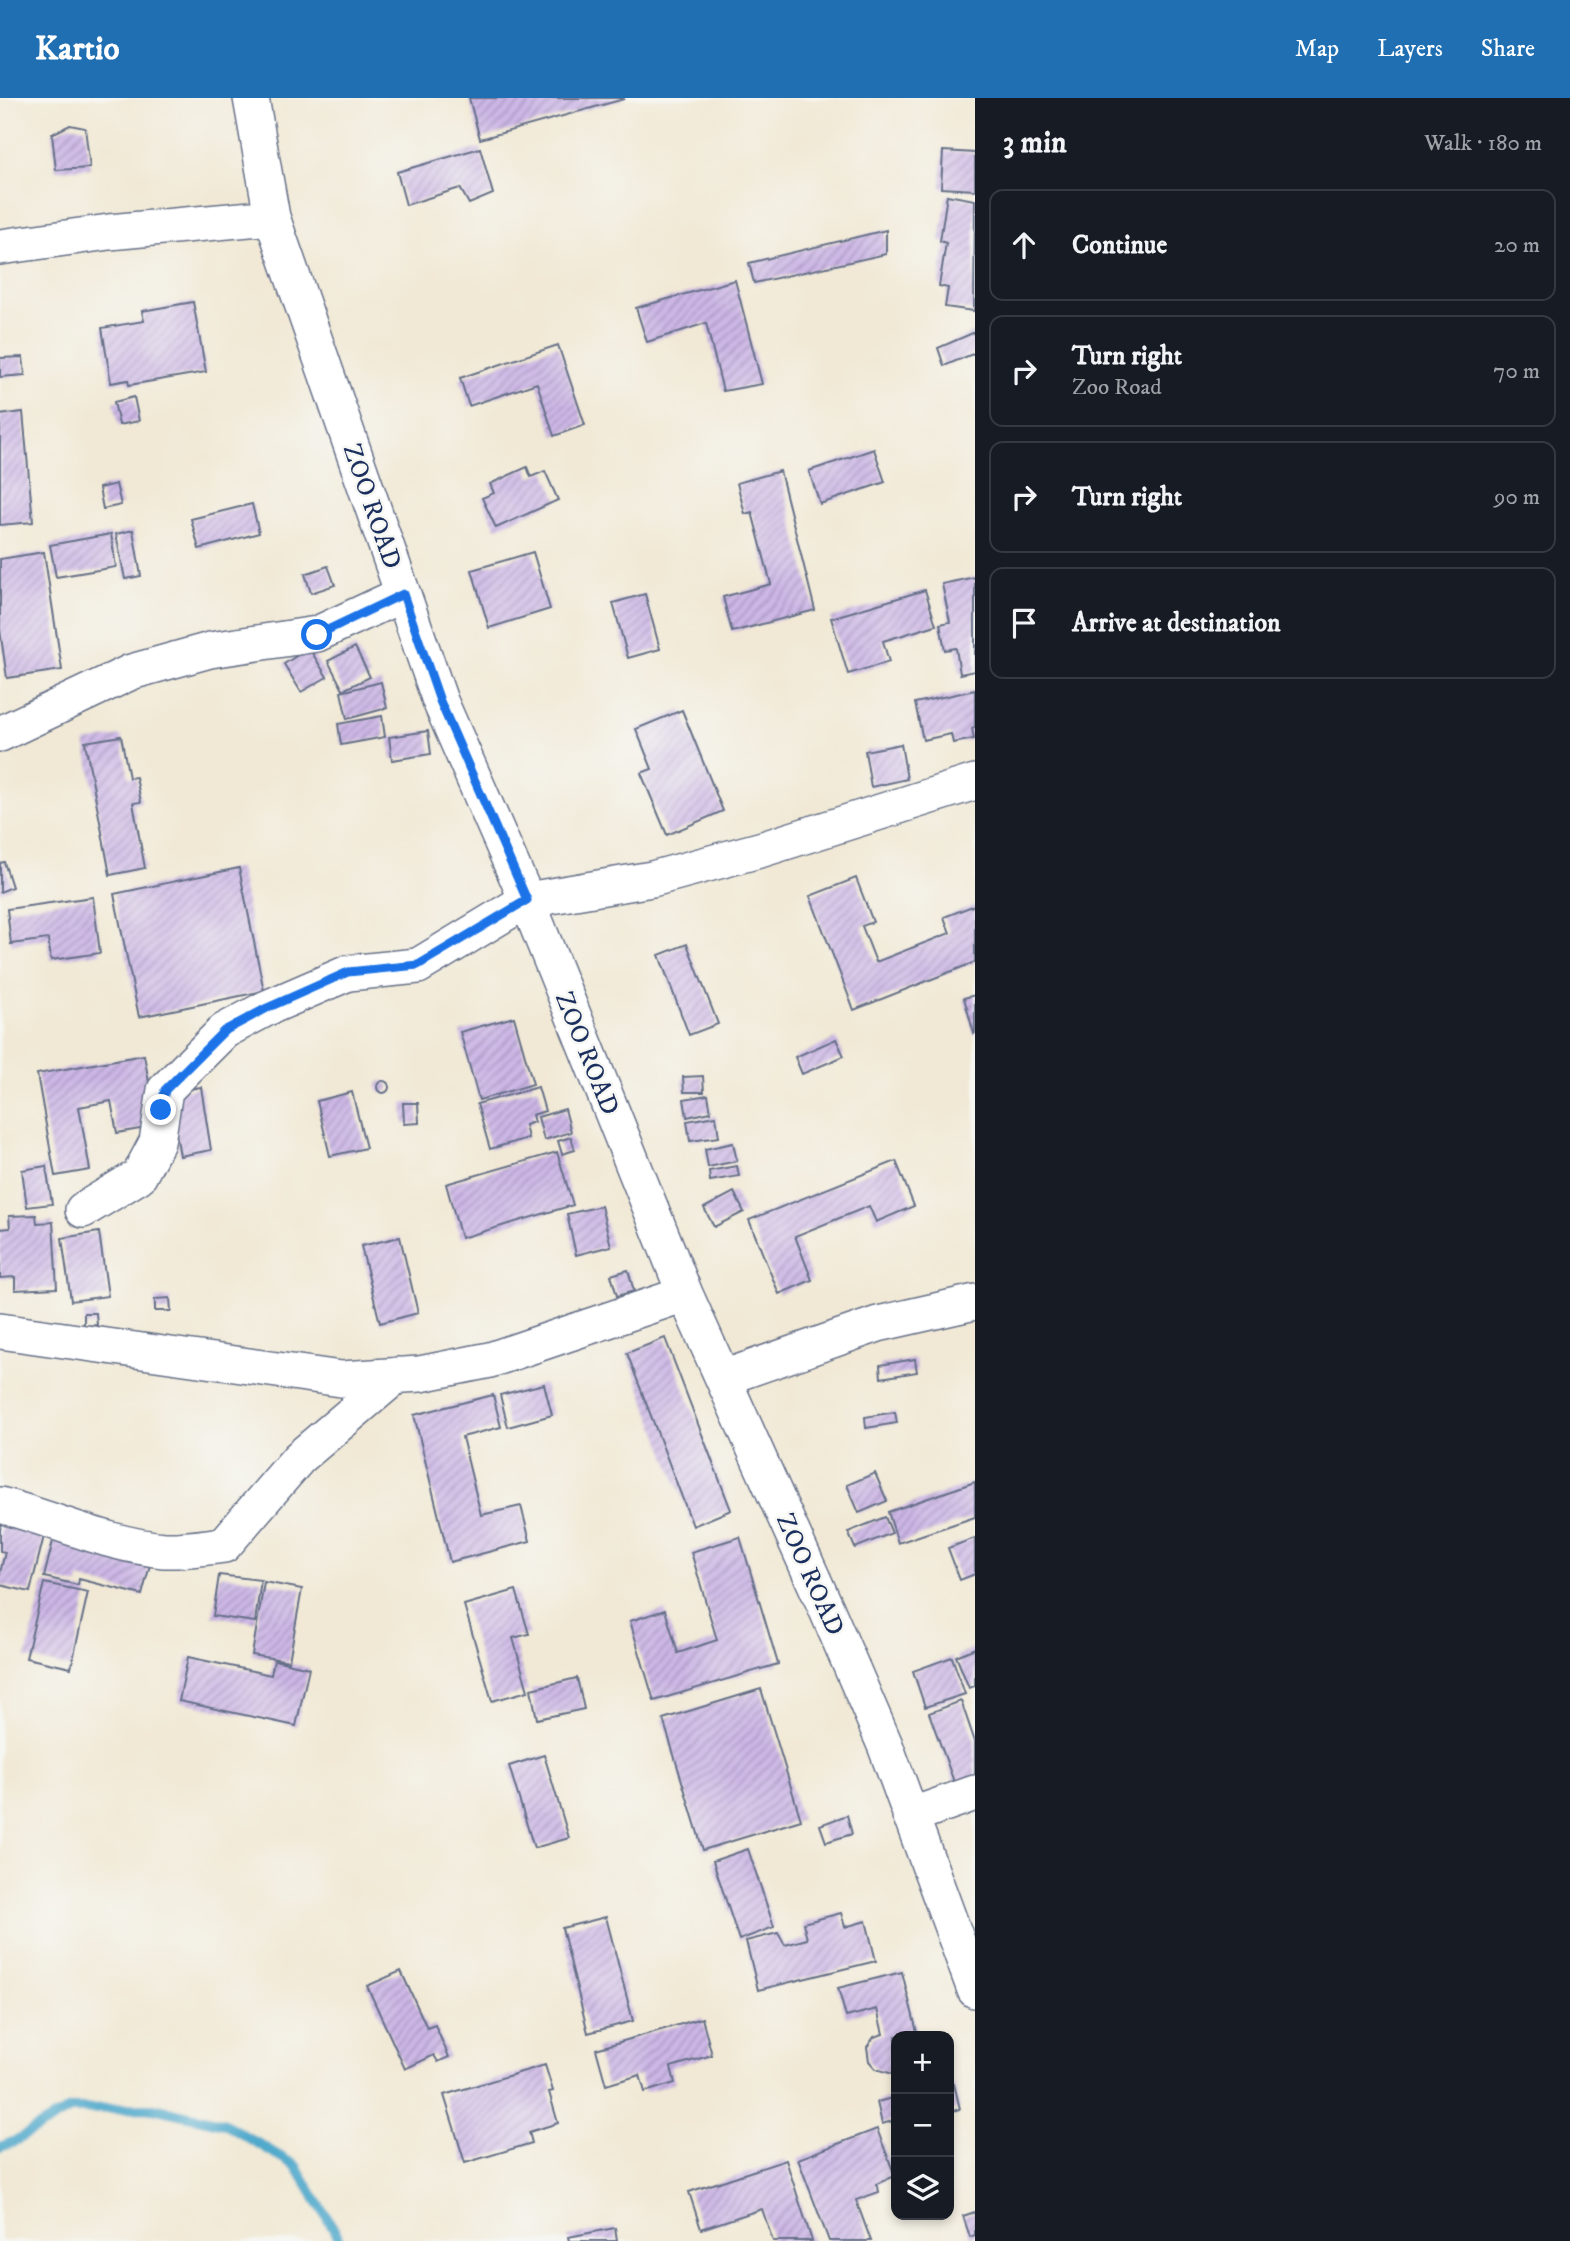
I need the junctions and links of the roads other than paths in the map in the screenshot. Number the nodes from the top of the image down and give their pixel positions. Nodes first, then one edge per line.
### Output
1 (251, 98) edge
2 (272, 217) junction
3 (0, 247) edge
4 (403, 594) junction
5 (0, 734) edge
6 (971, 794) edge
7 (527, 900) junction
8 (83, 1210) dead end
9 (685, 1294) junction
10 (975, 1302) edge
11 (0, 1331) edge
12 (397, 1375) junction
13 (723, 1378) junction
14 (0, 1506) edge
15 (975, 1793) edge
16 (910, 1816) junction
17 (975, 1990) edge

1 - 2 street, ZOO ROAD
2 - 3 street
2 - 4 street, ZOO ROAD
4 - 5 street
4 - 7 street, ZOO ROAD
6 - 7 street
7 - 8 street
7 - 9 street, ZOO ROAD
9 - 12 street
9 - 13 street, ZOO ROAD
10 - 13 street
11 - 12 street
12 - 14 street
13 - 16 street, ZOO ROAD
15 - 16 street
16 - 17 street, ZOO ROAD

